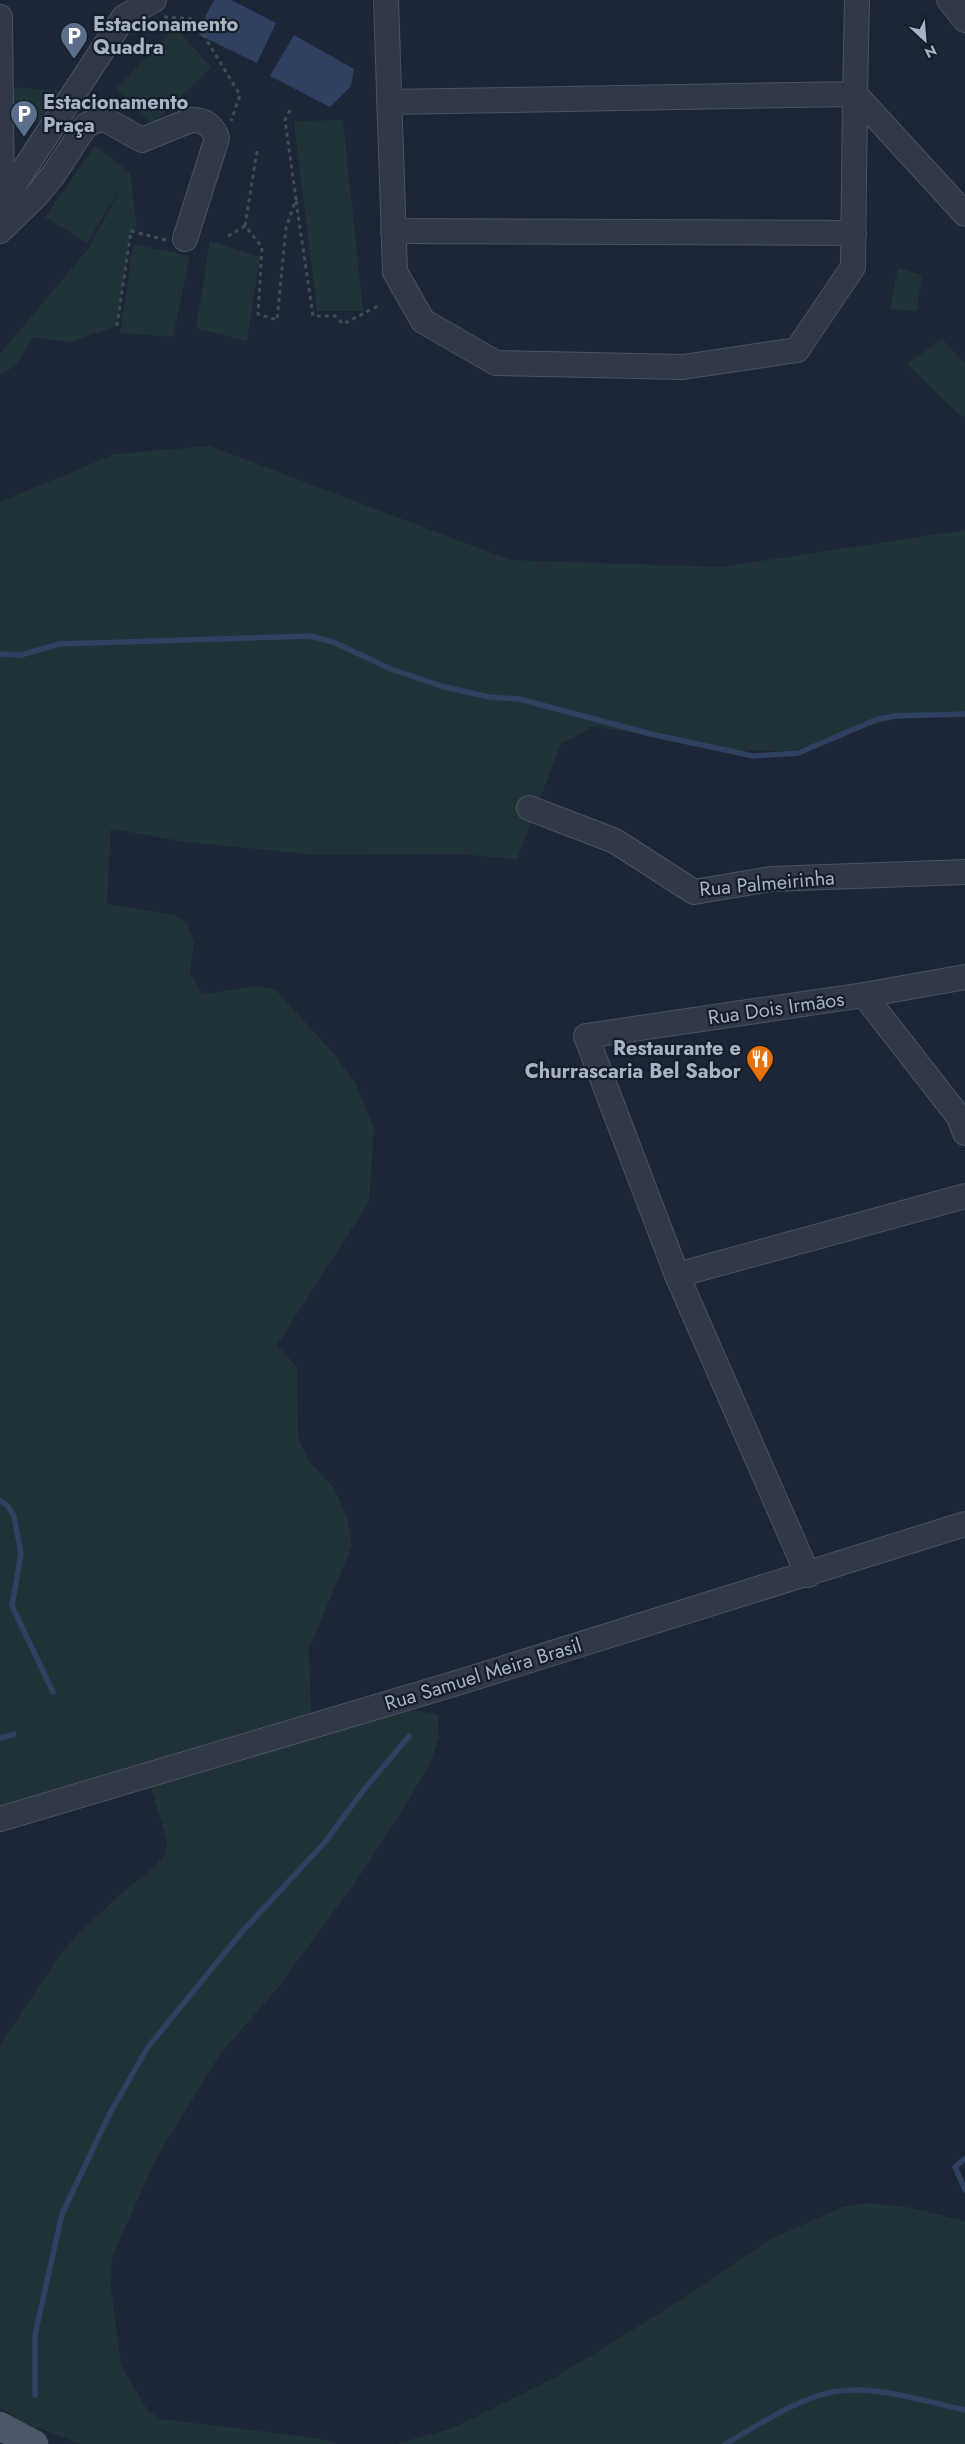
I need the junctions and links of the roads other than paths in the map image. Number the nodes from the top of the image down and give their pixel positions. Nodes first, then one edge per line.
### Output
1 (386, 0) edge
2 (857, 0) edge
3 (949, 0) edge
4 (124, 8) edge
5 (155, 11) edge
6 (0, 17) edge
7 (965, 20) edge
8 (855, 94) junction
9 (389, 102) junction
10 (1, 212) edge
11 (965, 214) edge
12 (0, 231) edge
13 (393, 231) junction
14 (854, 233) junction
15 (185, 239) dead end
16 (529, 808) dead end
17 (965, 872) edge
18 (965, 977) edge
19 (864, 995) junction
20 (963, 1123) edge
21 (965, 1196) edge
22 (677, 1276) junction
23 (965, 1524) edge
24 (808, 1574) junction
25 (0, 1820) edge
26 (0, 2426) edge
27 (34, 2444) edge

1 - 9 street
2 - 8 street
3 - 7 street
4 - 5 street
4 - 10 street
6 - 10 street
8 - 9 street
8 - 11 street
8 - 14 street
9 - 13 street
12 - 15 street
13 - 14 street
13 - 14 street
16 - 17 street, Rua Palmeirinha
18 - 19 street, Rua Dois Irmãos
19 - 20 street
19 - 22 street, Rua Dois Irmãos
21 - 22 street
22 - 24 street
23 - 24 street, Rua Samuel Meira Brasil
24 - 25 street, Rua Samuel Meira Brasil
26 - 27 main road

